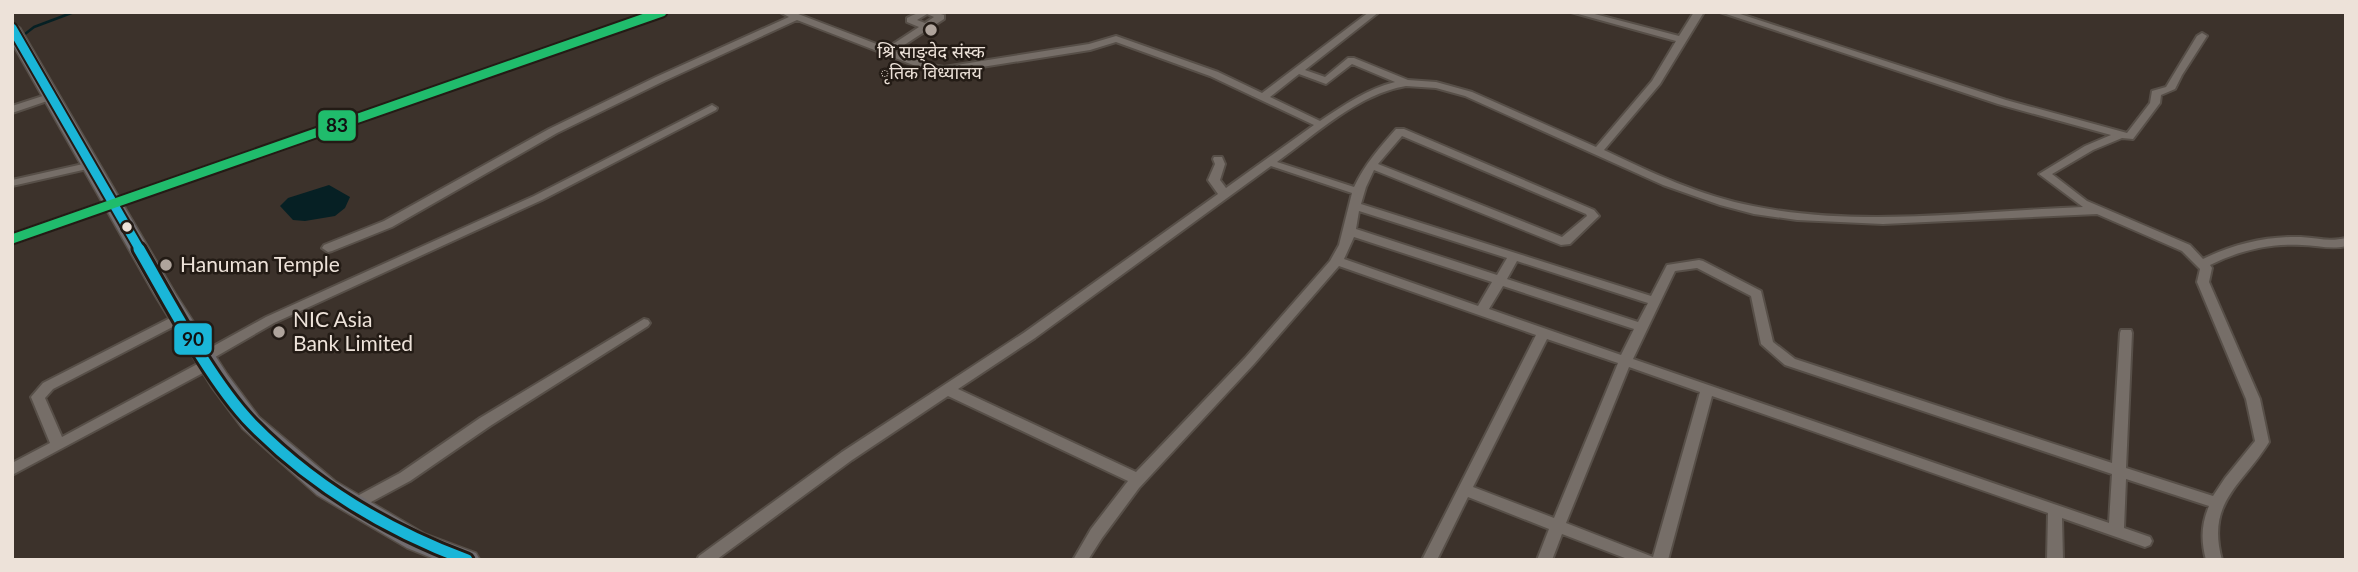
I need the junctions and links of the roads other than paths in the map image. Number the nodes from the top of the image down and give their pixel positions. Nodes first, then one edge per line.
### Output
1 (662, 12) edge
2 (784, 12) edge
3 (926, 12) edge
4 (1375, 12) edge
5 (1575, 12) edge
6 (1628, 12) edge
7 (1699, 12) edge
8 (1724, 12) edge
9 (797, 17) junction
10 (1618, 23) junction
11 (927, 27) junction
12 (2202, 36) dead end
13 (15, 39) edge
14 (1682, 40) junction
15 (887, 52) junction
16 (1297, 70) junction
17 (1407, 83) junction
18 (52, 96) junction
19 (1264, 96) junction
20 (712, 108) dead end
21 (12, 110) edge
22 (1321, 125) junction
23 (2119, 136) junction
24 (1598, 150) junction
25 (1218, 159) dead end
26 (1271, 163) junction
27 (1372, 164) junction
28 (92, 165) junction
29 (12, 183) edge
30 (1225, 195) junction
31 (1357, 199) junction
32 (115, 204) junction
33 (2098, 210) junction
34 (1349, 230) junction
35 (12, 239) edge
36 (2346, 242) edge
37 (328, 247) dead end
38 (1514, 256) junction
39 (1336, 261) junction
40 (2202, 264) junction
41 (1500, 281) junction
42 (1655, 301) junction
43 (1481, 312) junction
44 (182, 317) junction
45 (644, 323) dead end
46 (1642, 327) junction
47 (2126, 332) dead end
48 (1543, 333) junction
49 (206, 360) junction
50 (1625, 361) junction
51 (947, 390) junction
52 (1707, 390) junction
53 (58, 445) junction
54 (12, 470) edge
55 (2119, 471) junction
56 (1138, 479) junction
57 (1464, 489) junction
58 (2216, 503) junction
59 (353, 505) junction
60 (2055, 510) junction
61 (1558, 525) junction
62 (2116, 531) junction
63 (2145, 541) dead end
64 (467, 560) edge
65 (705, 560) edge
66 (1080, 560) edge
67 (1429, 560) edge
68 (1544, 560) edge
69 (1647, 560) edge
70 (1660, 560) edge
71 (2055, 560) edge
72 (2214, 560) edge

1 - 32 street
2 - 9 street
3 - 11 street
3 - 11 street
4 - 16 street
5 - 10 street
6 - 10 street
7 - 14 street
8 - 23 street
9 - 15 street
9 - 37 street
10 - 14 street
11 - 15 street
12 - 23 street
13 - 18 highway
14 - 24 street
15 - 19 street
16 - 17 street
16 - 19 street
17 - 22 street
17 - 24 street
18 - 21 street
18 - 28 highway
19 - 22 street
20 - 49 street
22 - 26 street
23 - 33 street
24 - 33 street
25 - 30 street
26 - 30 street
26 - 31 street
27 - 27 street
27 - 31 street
28 - 29 street
28 - 32 highway
30 - 51 street
31 - 34 street
31 - 38 street
32 - 35 street
32 - 44 highway
33 - 40 street
34 - 39 street
34 - 41 street
36 - 40 street
38 - 41 street
38 - 42 street
39 - 43 street
39 - 56 street
40 - 58 street
41 - 43 street
41 - 46 street
42 - 46 street
42 - 55 street
43 - 48 street
44 - 49 highway
44 - 53 street
45 - 59 street
46 - 50 street
47 - 55 street
48 - 50 street
48 - 57 street
49 - 53 street
49 - 59 highway
50 - 52 street
50 - 61 street
51 - 56 street
51 - 65 street
52 - 60 street
52 - 70 street
53 - 54 street
55 - 58 street
55 - 62 street
56 - 66 street
57 - 61 street
57 - 67 street
58 - 72 street
59 - 64 highway
60 - 62 street
60 - 71 street
61 - 68 street
61 - 69 street
62 - 63 street

